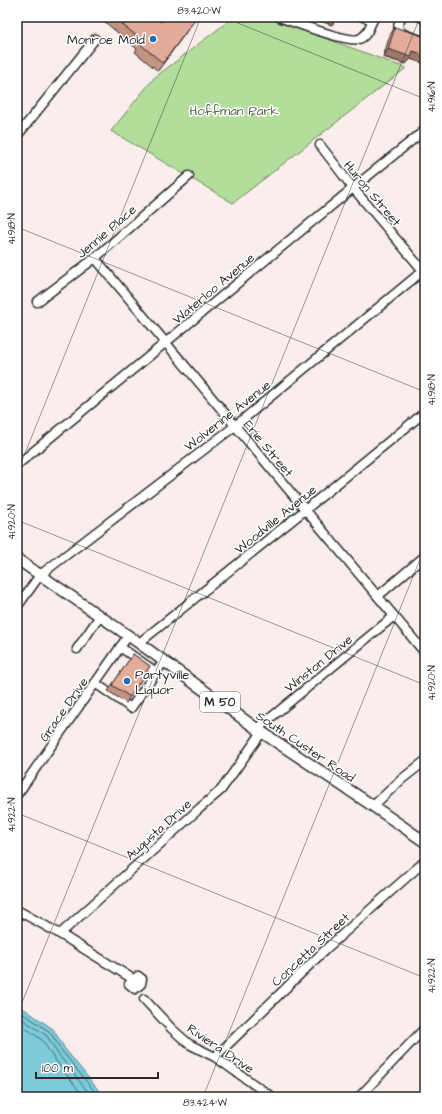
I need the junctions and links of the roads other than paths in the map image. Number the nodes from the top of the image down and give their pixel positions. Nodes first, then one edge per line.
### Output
1 (279, 17) edge
2 (363, 17) edge
3 (402, 17) edge
4 (420, 17) edge
5 (373, 19) edge
6 (425, 19) edge
7 (95, 38) dead end
8 (425, 41) edge
9 (425, 130) edge
10 (17, 136) edge
11 (320, 145) dead end
12 (189, 176) dead end
13 (353, 188) junction
14 (95, 258) junction
15 (424, 271) edge
16 (37, 302) dead end
17 (166, 342) junction
18 (425, 412) edge
19 (235, 426) junction
20 (17, 465) edge
21 (305, 510) junction
22 (425, 556) edge
23 (17, 559) edge
24 (40, 575) junction
25 (378, 596) junction
26 (17, 607) edge
27 (100, 616) junction
28 (394, 616) junction
29 (128, 636) junction
30 (139, 643) junction
31 (120, 647) junction
32 (77, 649) dead end
33 (425, 653) edge
34 (164, 661) junction
35 (156, 672) junction
36 (95, 683) junction
37 (259, 731) junction
38 (425, 761) edge
39 (17, 795) edge
40 (373, 806) junction
41 (425, 842) edge
42 (425, 861) edge
43 (17, 910) edge
44 (60, 934) junction
45 (133, 979) dead end
46 (144, 999) dead end
47 (425, 1028) edge
48 (215, 1057) junction
49 (272, 1097) edge
50 (359, 1097) edge

1 - 5 street
2 - 5 street
3 - 8 street
4 - 6 street
7 - 10 street
9 - 13 street, Waterloo Avenue
11 - 13 street, Huron Street
12 - 14 street, Jennie Place
13 - 15 street, Huron Street
13 - 17 street, Waterloo Avenue
14 - 16 street, Jennie Place
14 - 17 street, Erie Street
15 - 19 street, Wolverine Avenue
17 - 19 street, Erie Street
17 - 20 street, Waterloo Avenue
18 - 21 street, Woodville Avenue
19 - 21 street, Erie Street
19 - 24 street, Wolverine Avenue
21 - 25 street, Erie Street
21 - 30 street, Woodville Avenue
22 - 25 street
23 - 24 main road, South Custer Road / M 50
24 - 26 street, Wolverine Avenue
24 - 27 main road, South Custer Road / M 50
25 - 28 street, Erie Street
27 - 29 main road, South Custer Road / M 50
27 - 32 street
28 - 33 street, Erie Street
28 - 37 street, Winston Drive
29 - 30 main road, South Custer Road / M 50
29 - 31 street, Grace Drive
30 - 34 main road, South Custer Road / M 50
31 - 35 street
31 - 36 street, Grace Drive
34 - 35 street
34 - 37 main road, South Custer Road / M 50
35 - 36 street
36 - 39 street, Grace Drive
37 - 40 main road, South Custer Road / M 50
37 - 44 street, Augusta Drive
38 - 40 street
40 - 41 main road, South Custer Road / M 50
42 - 48 street, Concetta Street
43 - 44 street
44 - 45 street
46 - 48 street, Riviera Drive
47 - 50 street
48 - 49 street, Riviera Drive

